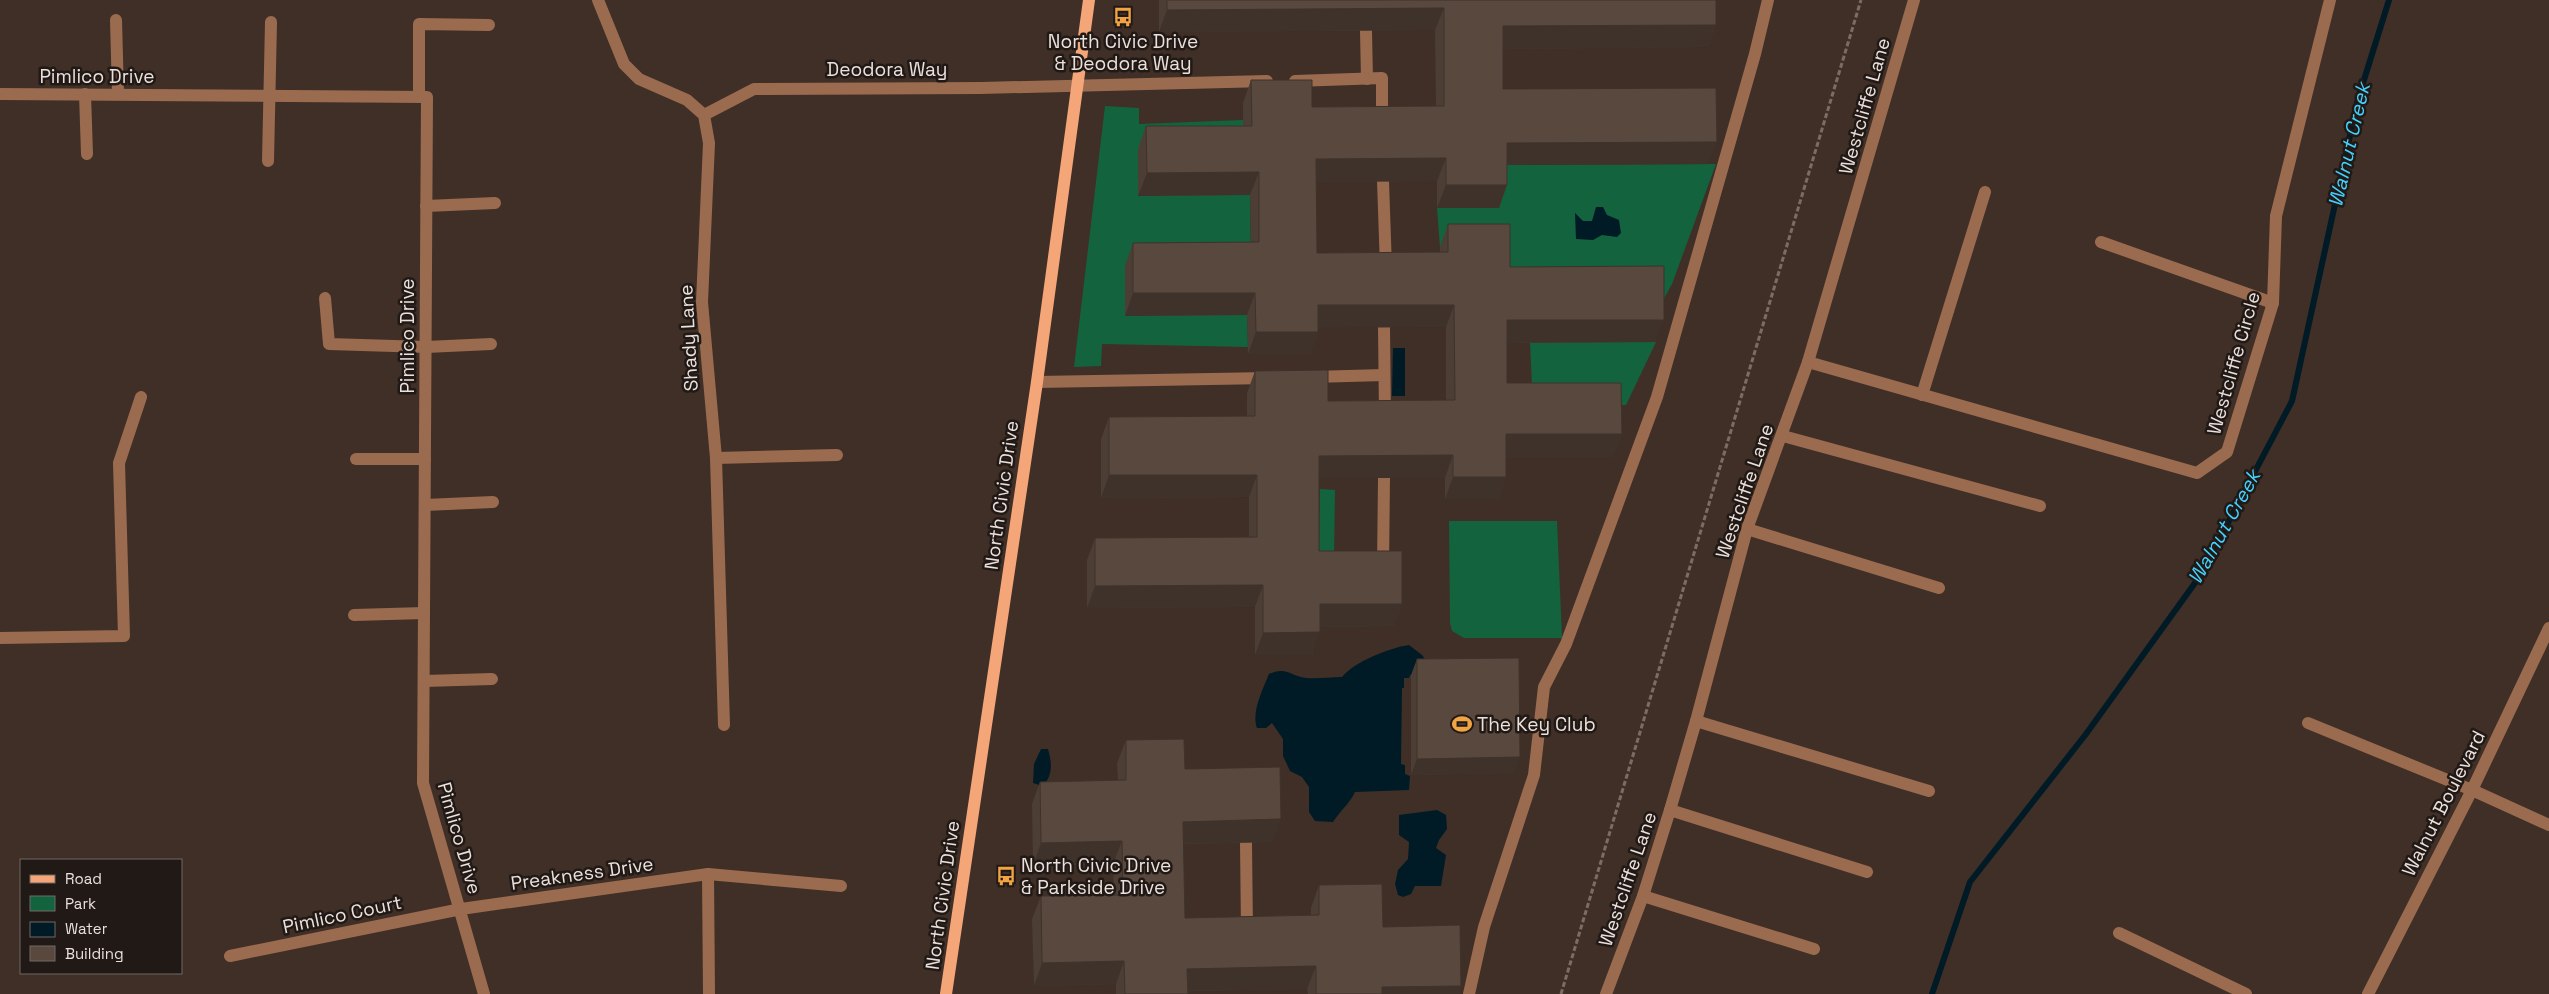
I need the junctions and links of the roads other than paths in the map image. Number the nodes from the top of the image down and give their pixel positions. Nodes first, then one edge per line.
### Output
1 (598, 0) edge
2 (1088, 0) edge
3 (1768, 0) edge
4 (1914, 0) edge
5 (2330, 0) edge
6 (116, 20) dead end
7 (270, 22) dead end
8 (489, 25) dead end
9 (1366, 31) edge
10 (1366, 79) junction
11 (1076, 86) junction
12 (0, 94) edge
13 (85, 94) junction
14 (118, 94) junction
15 (269, 96) junction
16 (420, 97) junction
17 (704, 115) junction
18 (1382, 129) edge
19 (87, 154) dead end
20 (268, 161) dead end
21 (1383, 181) edge
22 (1985, 192) dead end
23 (495, 203) dead end
24 (426, 206) junction
25 (2101, 242) dead end
26 (1386, 275) edge
27 (325, 298) dead end
28 (2273, 303) junction
29 (1384, 327) edge
30 (492, 344) dead end
31 (426, 347) junction
32 (1808, 362) junction
33 (1384, 375) junction
34 (1037, 382) junction
35 (1922, 395) junction
36 (141, 397) dead end
37 (1385, 423) edge
38 (1783, 436) junction
39 (836, 456) dead end
40 (716, 458) junction
41 (356, 459) dead end
42 (425, 459) junction
43 (1384, 478) edge
44 (493, 502) dead end
45 (425, 505) junction
46 (2040, 506) dead end
47 (1747, 529) junction
48 (1383, 574) edge
49 (1939, 588) dead end
50 (424, 612) junction
51 (354, 615) dead end
52 (2549, 628) edge
53 (0, 638) edge
54 (492, 679) dead end
55 (424, 681) junction
56 (1696, 721) junction
57 (2308, 723) dead end
58 (724, 724) dead end
59 (2472, 790) junction
60 (1929, 791) dead end
61 (1670, 810) junction
62 (2549, 825) edge
63 (1246, 843) edge
64 (1867, 872) dead end
65 (708, 874) junction
66 (840, 886) dead end
67 (1643, 896) junction
68 (461, 909) junction
69 (2120, 933) dead end
70 (1247, 939) edge
71 (1814, 949) dead end
72 (230, 956) dead end
73 (484, 994) edge
74 (709, 994) edge
75 (946, 994) edge
76 (1469, 994) edge
77 (1606, 994) edge
78 (2246, 994) edge
79 (2368, 994) edge

1 - 17 street
2 - 11 main road, North Civic Drive
3 - 76 street
4 - 32 street, Westcliffe Lane
5 - 28 street, Westcliffe Circle
6 - 14 street
7 - 15 street
8 - 16 street
9 - 10 street
10 - 11 street, Deodora Way
10 - 18 street
11 - 17 street, Deodora Way
11 - 34 main road, North Civic Drive
12 - 13 street, Pimlico Drive
13 - 14 street, Pimlico Drive
13 - 19 street
14 - 15 street, Pimlico Drive
15 - 16 street, Pimlico Drive
15 - 20 street
16 - 24 street, Pimlico Drive
17 - 40 street, Shady Lane
21 - 26 street
22 - 35 street
23 - 24 street
24 - 31 street, Pimlico Drive
25 - 28 street
27 - 31 street
28 - 35 street, Westcliffe Circle
29 - 33 street
30 - 31 street
31 - 42 street, Pimlico Drive
32 - 35 street, Westcliffe Circle
32 - 38 street, Westcliffe Lane
33 - 34 street
33 - 37 street
34 - 75 main road, North Civic Drive
36 - 53 street
38 - 46 street
38 - 47 street, Westcliffe Lane
39 - 40 street
40 - 58 street, Shady Lane
41 - 42 street
42 - 45 street, Pimlico Drive
43 - 48 street
44 - 45 street
45 - 50 street, Pimlico Drive
47 - 49 street
47 - 56 street, Westcliffe Lane
50 - 51 street
50 - 55 street, Pimlico Drive
52 - 59 street, Walnut Boulevard
54 - 55 street
55 - 68 street, Pimlico Drive
56 - 60 street
56 - 61 street, Westcliffe Lane
57 - 59 street
59 - 62 street
59 - 79 street, Walnut Boulevard
61 - 64 street
61 - 67 street, Westcliffe Lane
63 - 70 street
65 - 66 street, Preakness Drive
65 - 68 street, Preakness Drive
65 - 74 street
67 - 71 street
67 - 77 street, Westcliffe Lane
68 - 72 street, Pimlico Court
68 - 73 street, Pimlico Drive
69 - 78 street

